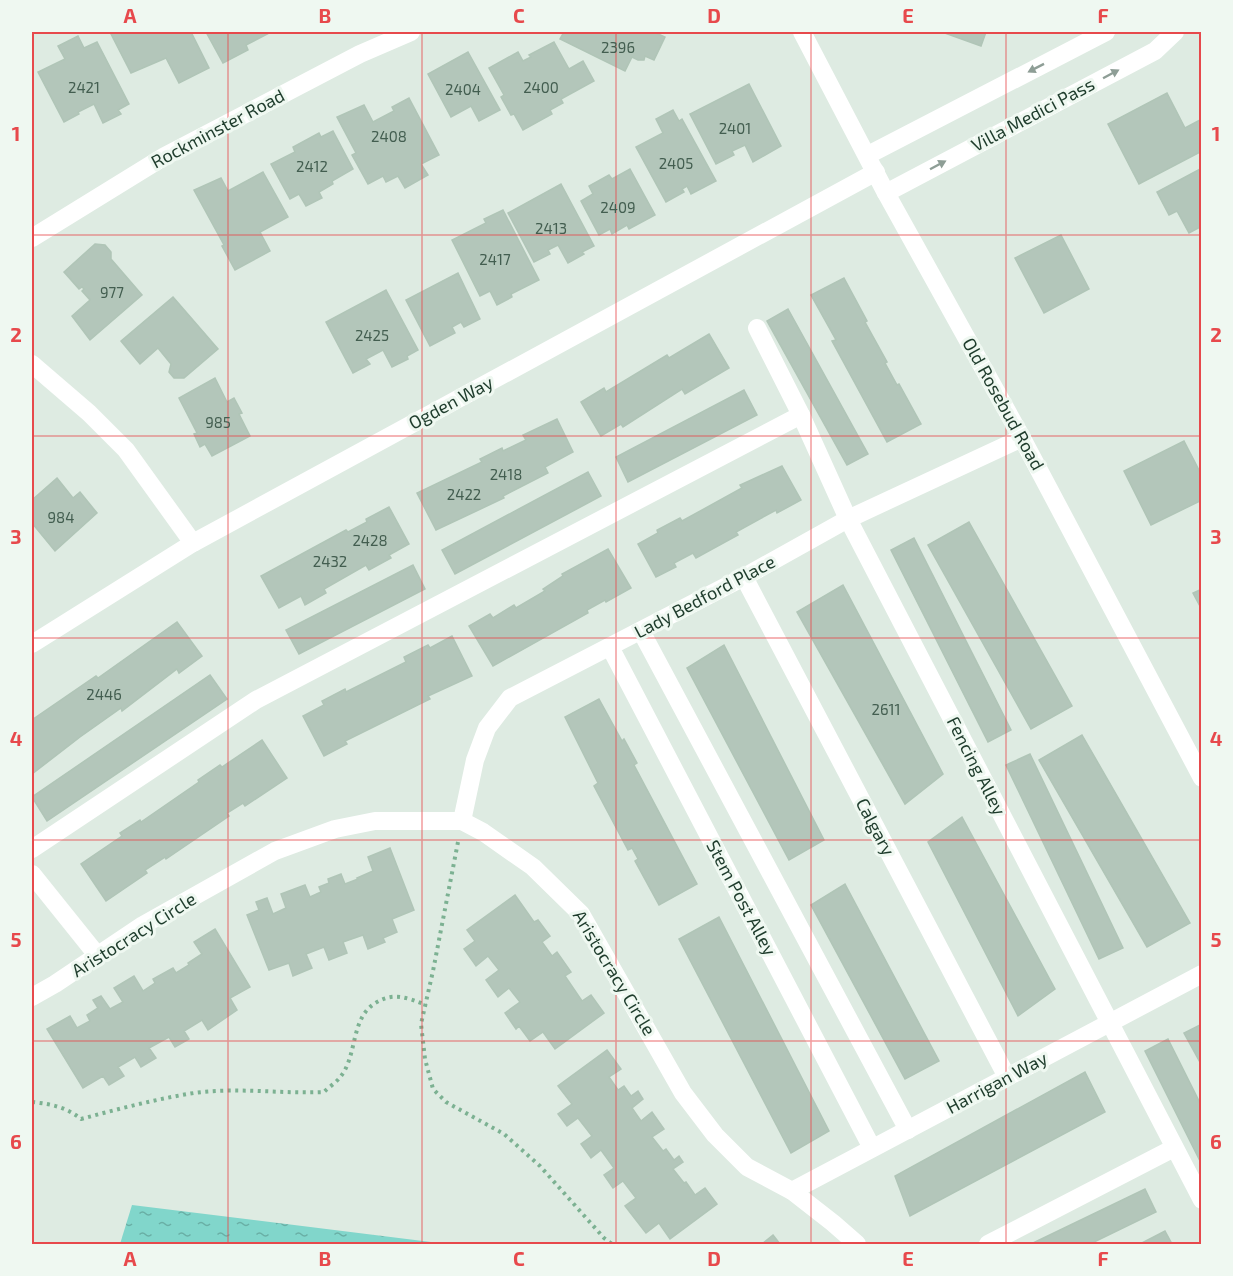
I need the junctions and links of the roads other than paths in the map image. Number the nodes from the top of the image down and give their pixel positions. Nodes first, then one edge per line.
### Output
1 (411, 32) edge
2 (802, 32) edge
3 (1106, 32) edge
4 (1175, 32) edge
5 (867, 155) junction
6 (876, 172) junction
7 (886, 193) junction
8 (32, 238) edge
9 (757, 328) dead end
10 (32, 364) edge
11 (801, 415) junction
12 (1022, 438) junction
13 (848, 519) junction
14 (193, 543) junction
15 (744, 577) junction
16 (641, 632) junction
17 (32, 644) edge
18 (610, 647) junction
19 (1202, 778) edge
20 (462, 821) junction
21 (32, 849) edge
22 (32, 874) edge
23 (97, 955) junction
24 (1202, 974) edge
25 (32, 997) edge
26 (1109, 1023) junction
27 (1007, 1077) junction
28 (908, 1130) junction
29 (1174, 1148) junction
30 (872, 1149) junction
31 (792, 1191) junction
32 (1202, 1200) edge
33 (857, 1245) edge
34 (988, 1245) edge

1 - 8 street, Rockminster Road
2 - 5 street, Old Rosebud Road
3 -> 5 street
7 -> 4 street, Villa Medici Pass
5 - 6 street, Old Rosebud Road
6 - 7 street, Old Rosebud Road
6 - 14 street, Ogden Way
7 - 12 street, Old Rosebud Road
9 - 11 street, Fencing Alley
10 - 14 street
11 - 13 street, Fencing Alley
11 - 21 street
12 - 13 street, Lady Bedford Place
12 - 19 street, Old Rosebud Road
13 - 15 street, Lady Bedford Place
13 - 26 street, Fencing Alley
14 - 17 street, Ogden Way
15 - 16 street, Lady Bedford Place
15 - 27 street, Calgary
16 - 18 street, Lady Bedford Place
16 - 28 street, Stem Post Alley
18 - 20 street, Lady Bedford Place
18 - 30 street, Stem Post Alley
20 - 23 street, Aristocracy Circle
20 - 31 street, Aristocracy Circle
22 - 23 street
23 - 25 street, Aristocracy Circle
24 - 26 street, Harrigan Way
26 - 27 street, Harrigan Way
26 - 29 street, Fencing Alley
27 - 28 street, Harrigan Way
28 - 30 street, Harrigan Way
29 - 32 street, Fencing Alley
29 - 34 street
30 - 31 street, Harrigan Way
31 - 33 street, Aristocracy Circle

